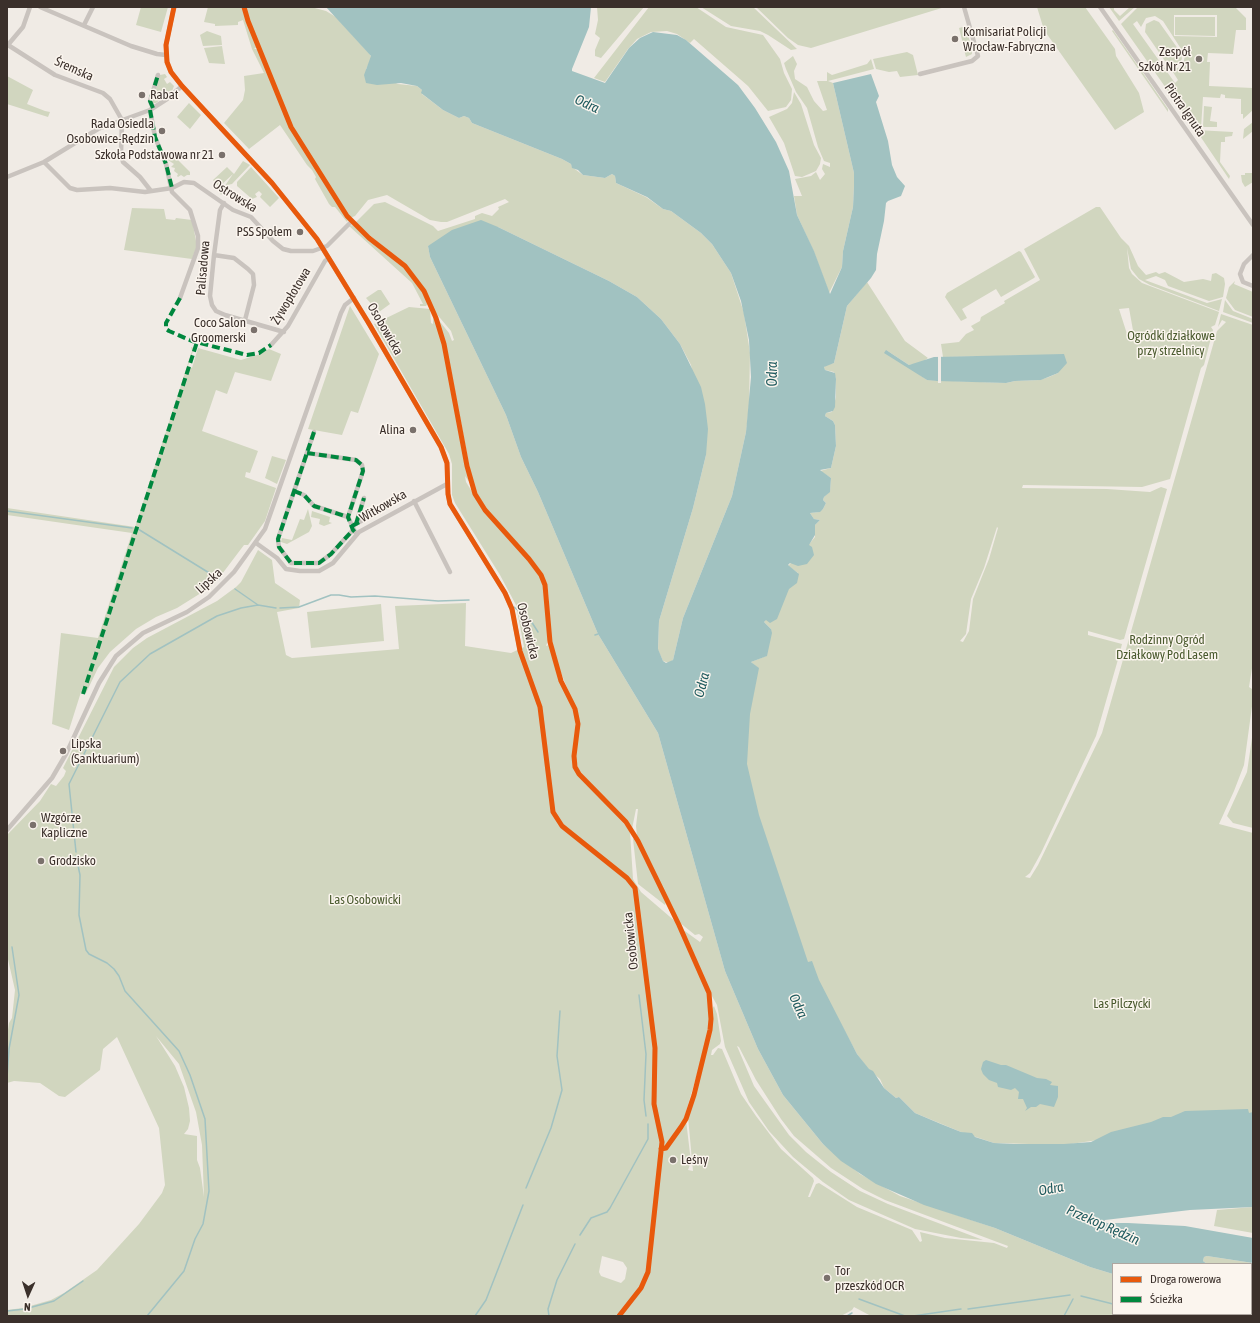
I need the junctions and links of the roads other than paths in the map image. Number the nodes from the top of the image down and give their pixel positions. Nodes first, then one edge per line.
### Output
1 (30, 7) edge
2 (40, 7) edge
3 (93, 7) edge
4 (174, 7) edge
5 (964, 7) edge
6 (1100, 7) edge
7 (84, 25) junction
8 (7, 46) edge
9 (166, 55) junction
10 (158, 74) dead end
11 (920, 74) dead end
12 (182, 86) junction
13 (151, 109) junction
14 (122, 120) junction
15 (44, 162) junction
16 (7, 177) edge
17 (172, 188) junction
18 (151, 191) junction
19 (224, 203) junction
20 (351, 222) dead end
21 (1253, 225) edge
22 (322, 248) junction
23 (1253, 254) edge
24 (214, 255) junction
25 (329, 258) junction
26 (1253, 286) edge
27 (180, 298) dead end
28 (354, 298) junction
29 (244, 320) junction
30 (284, 332) junction
31 (271, 345) dead end
32 (314, 432) dead end
33 (307, 453) junction
34 (447, 484) junction
35 (294, 491) junction
36 (364, 498) dead end
37 (414, 501) junction
38 (390, 505) dead end
39 (348, 517) junction
40 (355, 529) junction
41 (256, 543) junction
42 (450, 572) dead end
43 (7, 830) edge
44 (619, 1316) edge

1 - 8 street
2 - 7 street
3 - 7 street
4 - 9 street, Osobowicka
5 - 11 street
6 - 21 street, Piotra Ignuta
7 - 9 street
8 - 14 street, Śremska
9 - 12 street, Osobowicka
10 - 13 street
12 - 13 street
12 - 22 street, Osobowicka
13 - 14 street
13 - 17 street
14 - 15 street
14 - 18 street
15 - 16 street
15 - 18 street, Ostrowska
17 - 18 street, Ostrowska
17 - 19 street, Ostrowska
17 - 27 street
19 - 22 street, Ostrowska
19 - 24 street, Palisadowa
20 - 22 street
22 - 25 street, Osobowicka
23 - 26 street
24 - 29 street, Palisadowa
24 - 29 street
25 - 28 street, Osobowicka
25 - 30 street, Żywopłotowa
28 - 34 street, Osobowicka
28 - 41 street, Lipska
29 - 30 street, Palisadowa
30 - 31 street, Żywopłotowa
32 - 33 street
33 - 35 street
33 - 39 street
34 - 37 street, Witkowska
34 - 44 street, Osobowicka
35 - 39 street
35 - 40 street
36 - 40 street
37 - 40 street, Witkowska
37 - 42 street
38 - 40 street
39 - 40 street
40 - 41 street, Witkowska
41 - 43 street, Lipska

